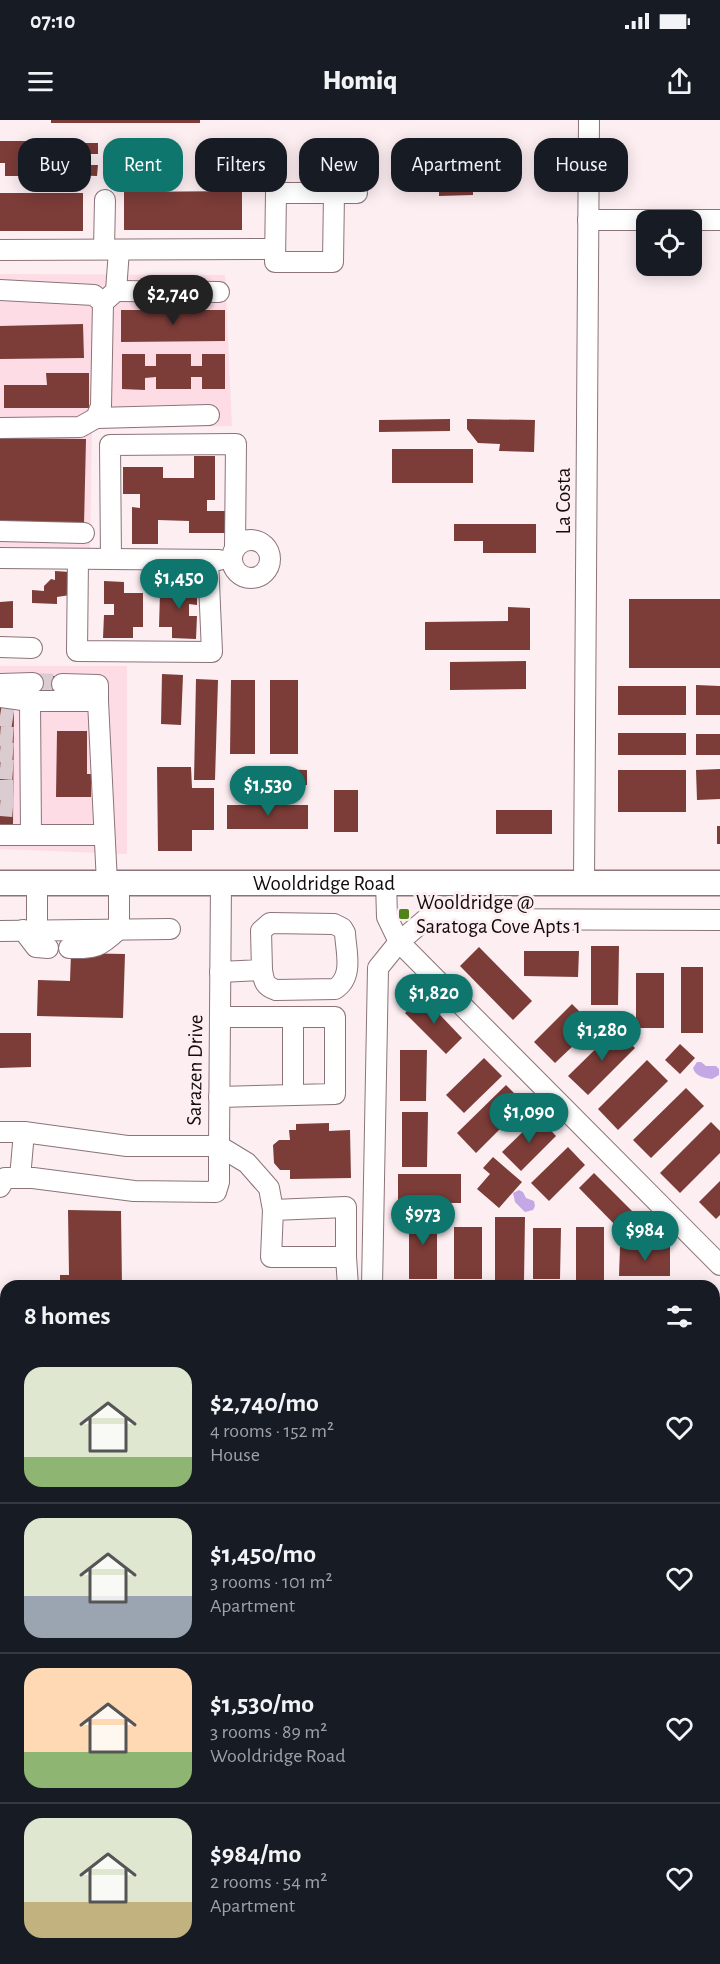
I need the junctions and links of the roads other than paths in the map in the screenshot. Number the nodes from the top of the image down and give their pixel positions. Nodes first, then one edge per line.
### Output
1 (589, 120) edge
2 (334, 193) junction
3 (357, 193) dead end
4 (105, 200) dead end
5 (588, 220) junction
6 (720, 220) edge
7 (275, 249) junction
8 (0, 250) edge
9 (112, 250) junction
10 (0, 290) edge
11 (219, 292) dead end
12 (109, 297) junction
13 (209, 415) dead end
14 (96, 418) junction
15 (0, 428) edge
16 (0, 531) edge
17 (84, 533) dead end
18 (0, 558) edge
19 (78, 559) junction
20 (111, 559) junction
21 (208, 560) junction
22 (0, 647) edge
23 (32, 648) dead end
24 (0, 684) edge
25 (62, 684) tunnel mouth
26 (0, 697) edge
27 (98, 701) junction
28 (23, 753) junction
29 (0, 835) edge
30 (31, 835) junction
31 (104, 835) junction
32 (221, 882) junction
33 (386, 882) junction
34 (584, 882) junction
35 (0, 883) edge
36 (37, 883) junction
37 (113, 883) junction
38 (720, 883) edge
39 (720, 920) edge
40 (119, 929) junction
41 (171, 929) dead end
42 (30, 930) junction
43 (0, 931) edge
44 (399, 942) junction
45 (48, 948) dead end
46 (69, 948) dead end
47 (262, 970) junction
48 (220, 972) junction
49 (220, 1017) junction
50 (293, 1017) junction
51 (293, 1095) junction
52 (219, 1097) junction
53 (0, 1132) edge
54 (24, 1132) junction
55 (219, 1146) junction
56 (20, 1178) junction
57 (0, 1187) edge
58 (273, 1210) junction
59 (346, 1257) junction
60 (720, 1265) edge
61 (348, 1280) edge
62 (372, 1280) edge

1 - 5 street, La Costa
2 - 3 street
2 - 7 street
2 - 7 street
4 - 9 street
5 - 6 street
5 - 34 street, La Costa
7 - 9 street
8 - 9 street
9 - 12 street
10 - 12 street
11 - 12 street
12 - 14 street
13 - 14 street
14 - 15 street
16 - 17 street
18 - 19 street
19 - 20 street
19 - 21 street
20 - 21 street
20 - 21 street
22 - 23 street
24 - 28 street
25 - 27 street
26 - 28 street
27 - 28 street
27 - 31 street
28 - 30 street
29 - 30 street
30 - 31 street
31 - 37 street
32 - 33 main road, Wooldridge Road
32 - 37 main road, Wooldridge Road
32 - 48 street, Sarazen Drive
33 - 34 main road, Wooldridge Road
33 - 44 street
34 - 38 main road, Wooldridge Road
35 - 36 main road, Wooldridge Road
36 - 37 main road, Wooldridge Road
36 - 42 street
37 - 40 street
39 - 44 street
40 - 41 street
40 - 42 street
40 - 46 street
42 - 43 street
42 - 45 street
44 - 60 street
44 - 62 street
47 - 47 street
47 - 48 street
48 - 49 street, Sarazen Drive
49 - 50 street
49 - 52 street, Sarazen Drive
50 - 51 street
50 - 51 street
51 - 52 street
52 - 55 street, Sarazen Drive
53 - 54 street, Sarazen Drive
54 - 55 street, Sarazen Drive
54 - 56 street
55 - 56 street
55 - 58 street
56 - 57 street
58 - 59 street
58 - 59 street
59 - 61 street

